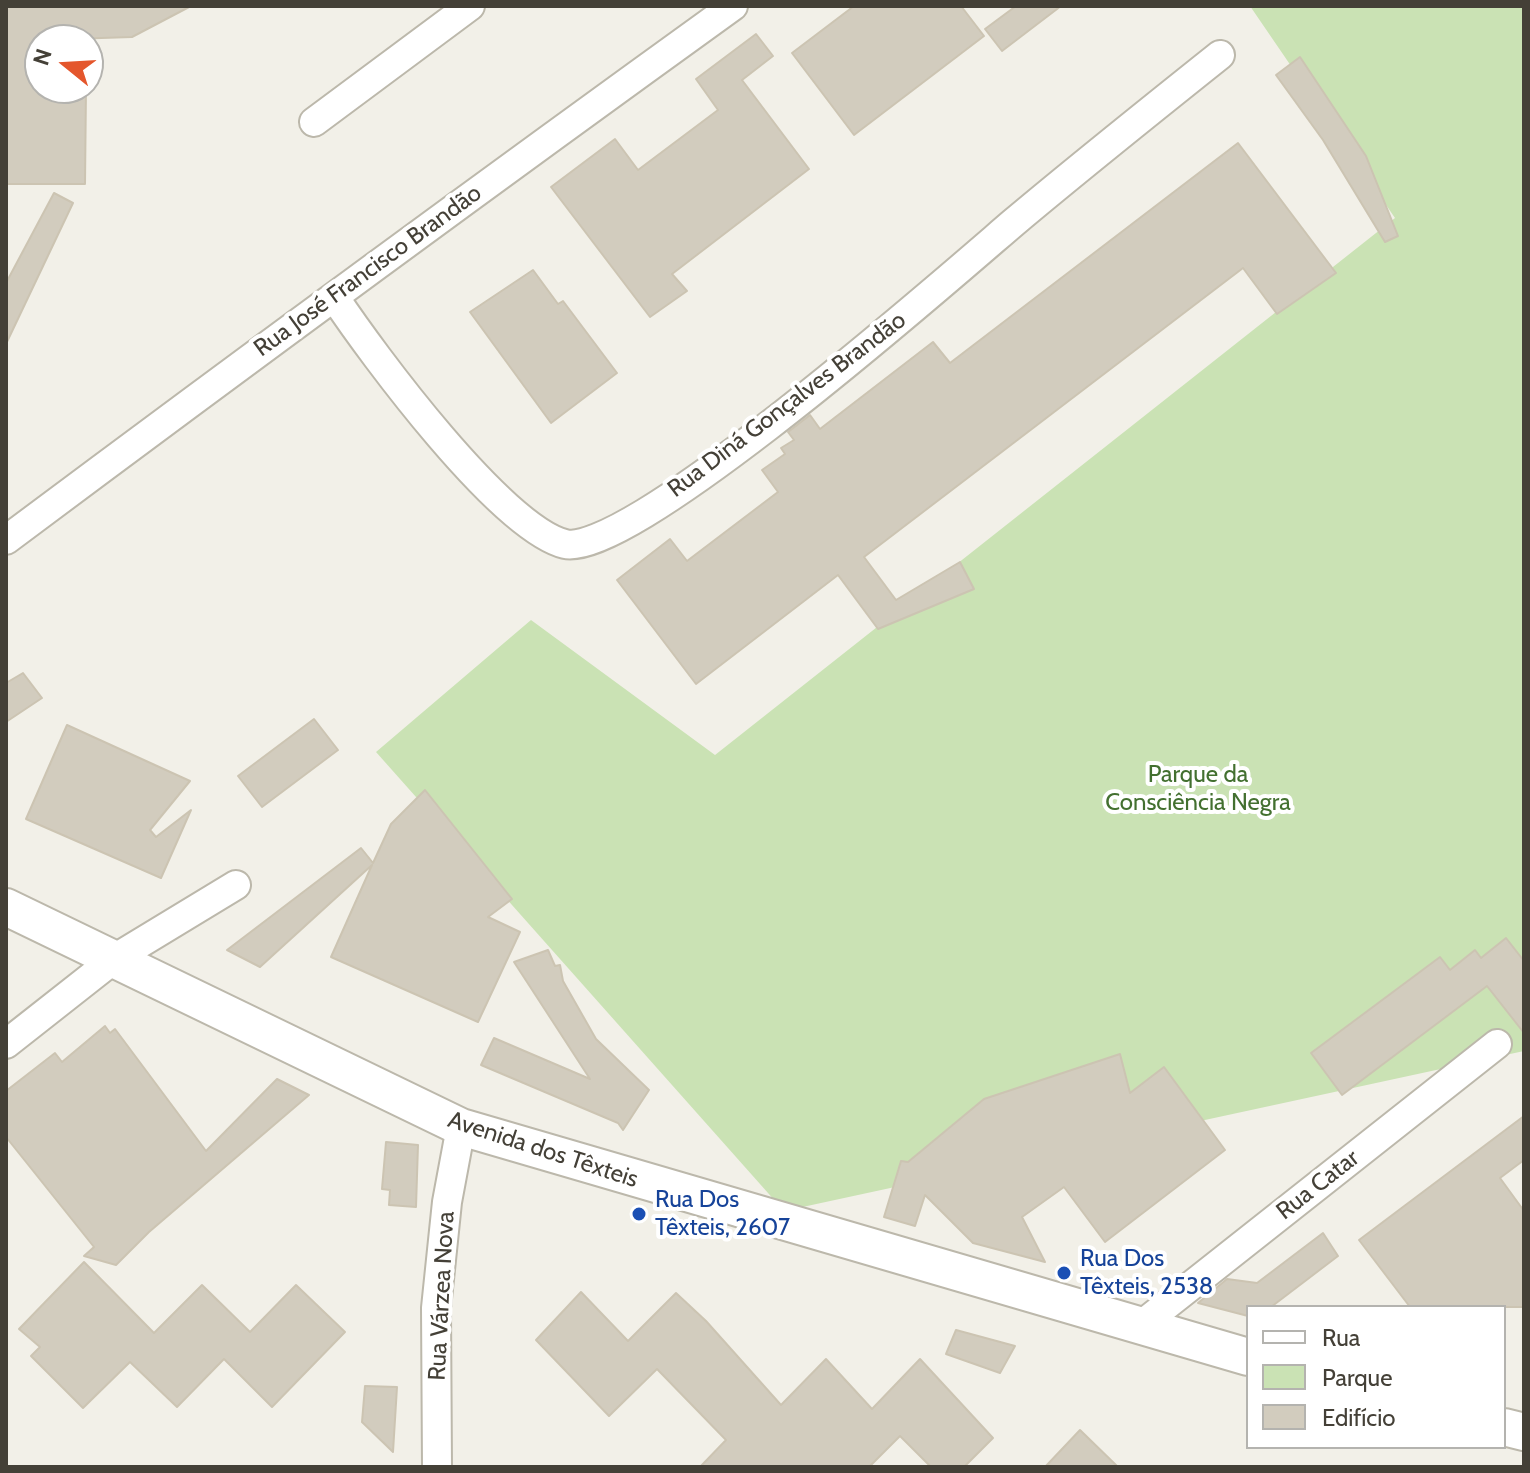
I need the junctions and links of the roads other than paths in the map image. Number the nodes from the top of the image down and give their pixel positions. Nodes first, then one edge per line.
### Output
1 (470, 6) edge
2 (733, 6) edge
3 (1220, 55) dead end
4 (314, 122) dead end
5 (335, 298) junction
6 (6, 540) edge
7 (236, 885) dead end
8 (6, 907) edge
9 (114, 959) junction
10 (6, 1044) edge
11 (1497, 1044) dead end
12 (461, 1127) junction
13 (1140, 1326) junction
14 (1246, 1356) edge
15 (437, 1467) edge

1 - 4 street
2 - 5 street, Rua José Francisco Brandão
3 - 5 street, Rua Diná Gonçalves Brandão
5 - 6 street, Rua José Francisco Brandão
7 - 9 street
8 - 9 street, Avenida dos Têxteis
9 - 10 street
9 - 12 street, Avenida dos Têxteis
11 - 13 street, Rua Catar
12 - 13 street, Avenida dos Têxteis
12 - 15 street, Rua Várzea Nova
13 - 14 street, Avenida dos Têxteis

